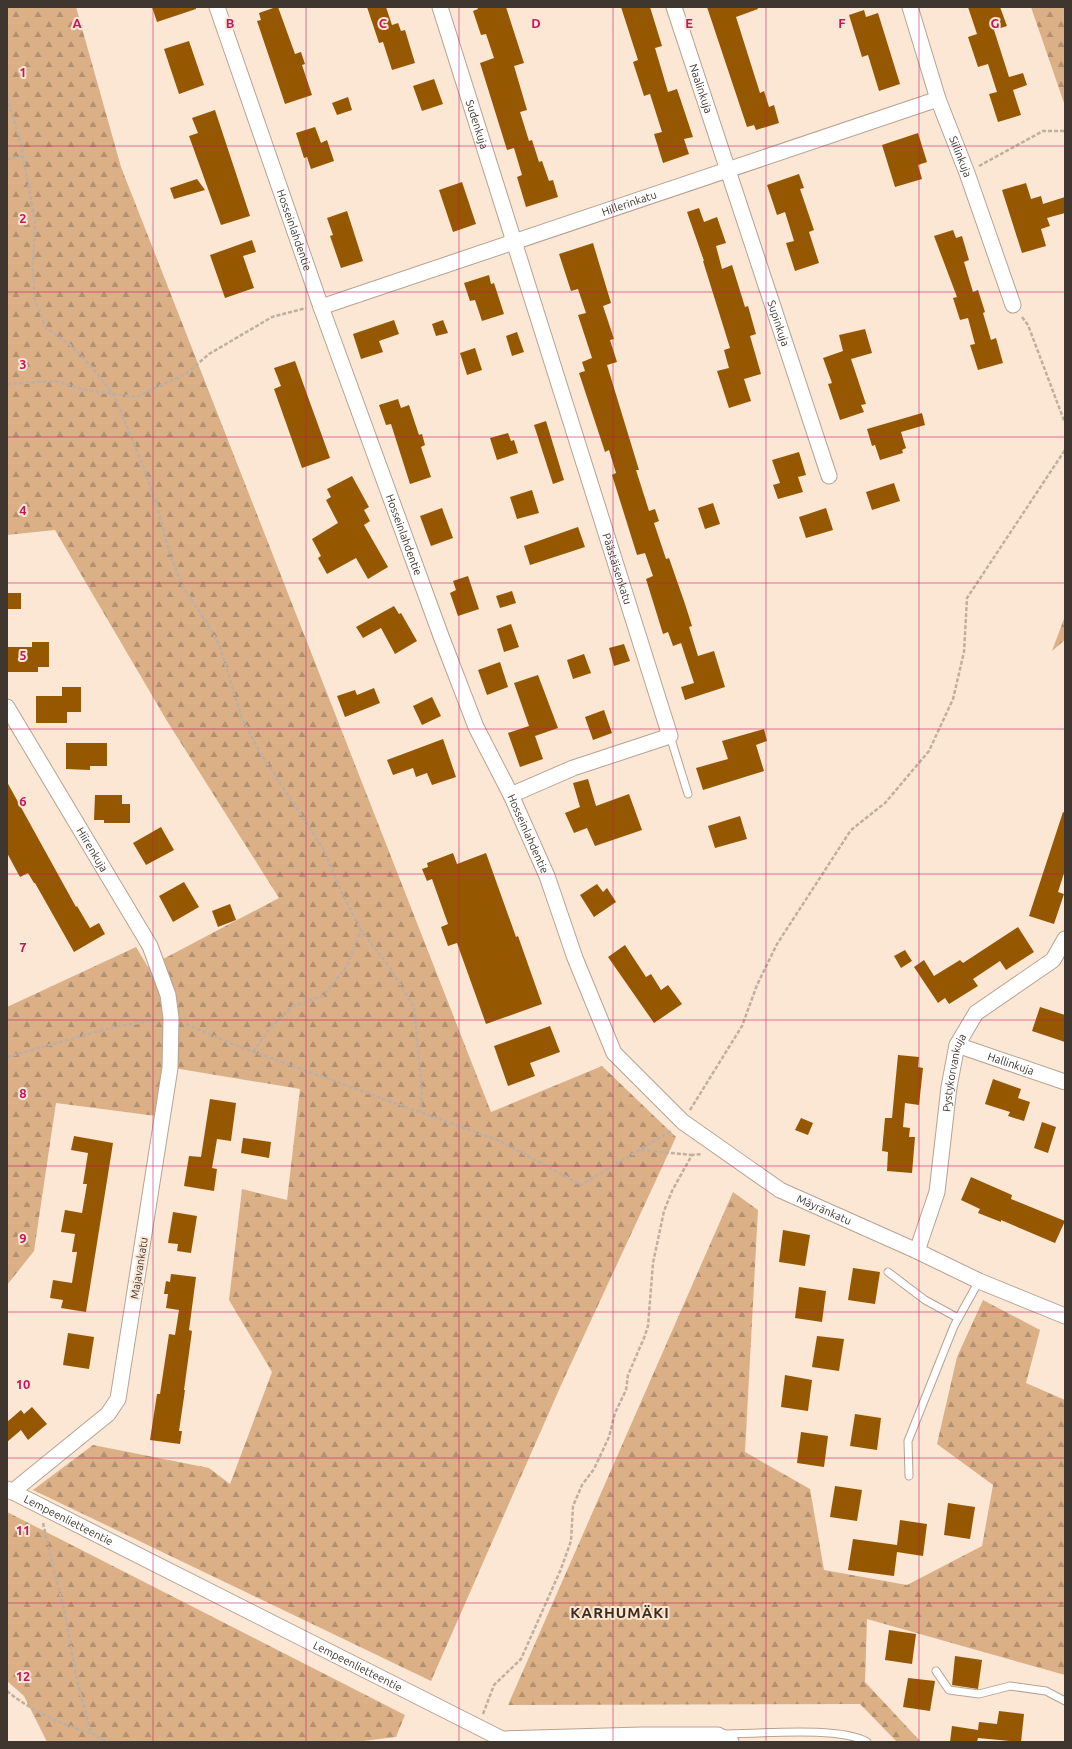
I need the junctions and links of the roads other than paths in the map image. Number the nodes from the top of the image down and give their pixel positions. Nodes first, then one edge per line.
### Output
1 (217, 7) edge
2 (440, 7) edge
3 (674, 7) edge
4 (910, 7) edge
5 (938, 99) junction
6 (727, 171) junction
7 (514, 241) junction
8 (1013, 305) road end
9 (321, 307) junction
10 (829, 476) dead end
11 (7, 707) edge
12 (670, 736) junction
13 (688, 794) dead end
14 (511, 795) junction
15 (1065, 939) edge
16 (168, 996) joint
17 (957, 1045) junction
18 (614, 1053) joint
19 (1065, 1082) edge
20 (917, 1251) junction
21 (888, 1272) dead end
22 (979, 1280) junction
23 (1065, 1316) edge
24 (958, 1318) junction
25 (909, 1476) dead end
26 (10, 1491) edge
27 (936, 1671) dead end
28 (1065, 1701) edge
29 (724, 1738) edge
30 (592, 1739) edge
31 (499, 1740) edge
32 (867, 1742) edge

1 - 9 street, Hosseinlahdentie
2 - 7 street, Sudenkuja
3 - 6 street, Naalinkuja
4 - 5 street, Siilinkuja
5 - 6 street, Hillerinkatu
5 - 8 street, Siilinkuja
6 - 7 street, Hillerinkatu
6 - 10 street, Supinkuja
7 - 9 street, Hillerinkatu
7 - 12 street, Päästäisenkatu
9 - 14 street, Hosseinlahdentie
11 - 16 street, Hiirenkuja
12 - 13 lane
12 - 14 street
14 - 18 street, Hosseinlahdentie
15 - 17 street, Pystykorvankuja
16 - 26 street, Majavankatu
17 - 19 street, Hallinkuja
17 - 20 street, Pystykorvankuja
18 - 20 street, Mäyränkatu
20 - 22 street, Mäyränkatu
21 - 24 lane
22 - 23 street, Mäyränkatu
22 - 24 lane
24 - 25 lane
26 - 31 street, Lempeenlietteentie
27 - 28 lane
29 - 30 street, Lempeenlietteentie
29 - 32 lane
30 - 31 street, Lempeenlietteentie

